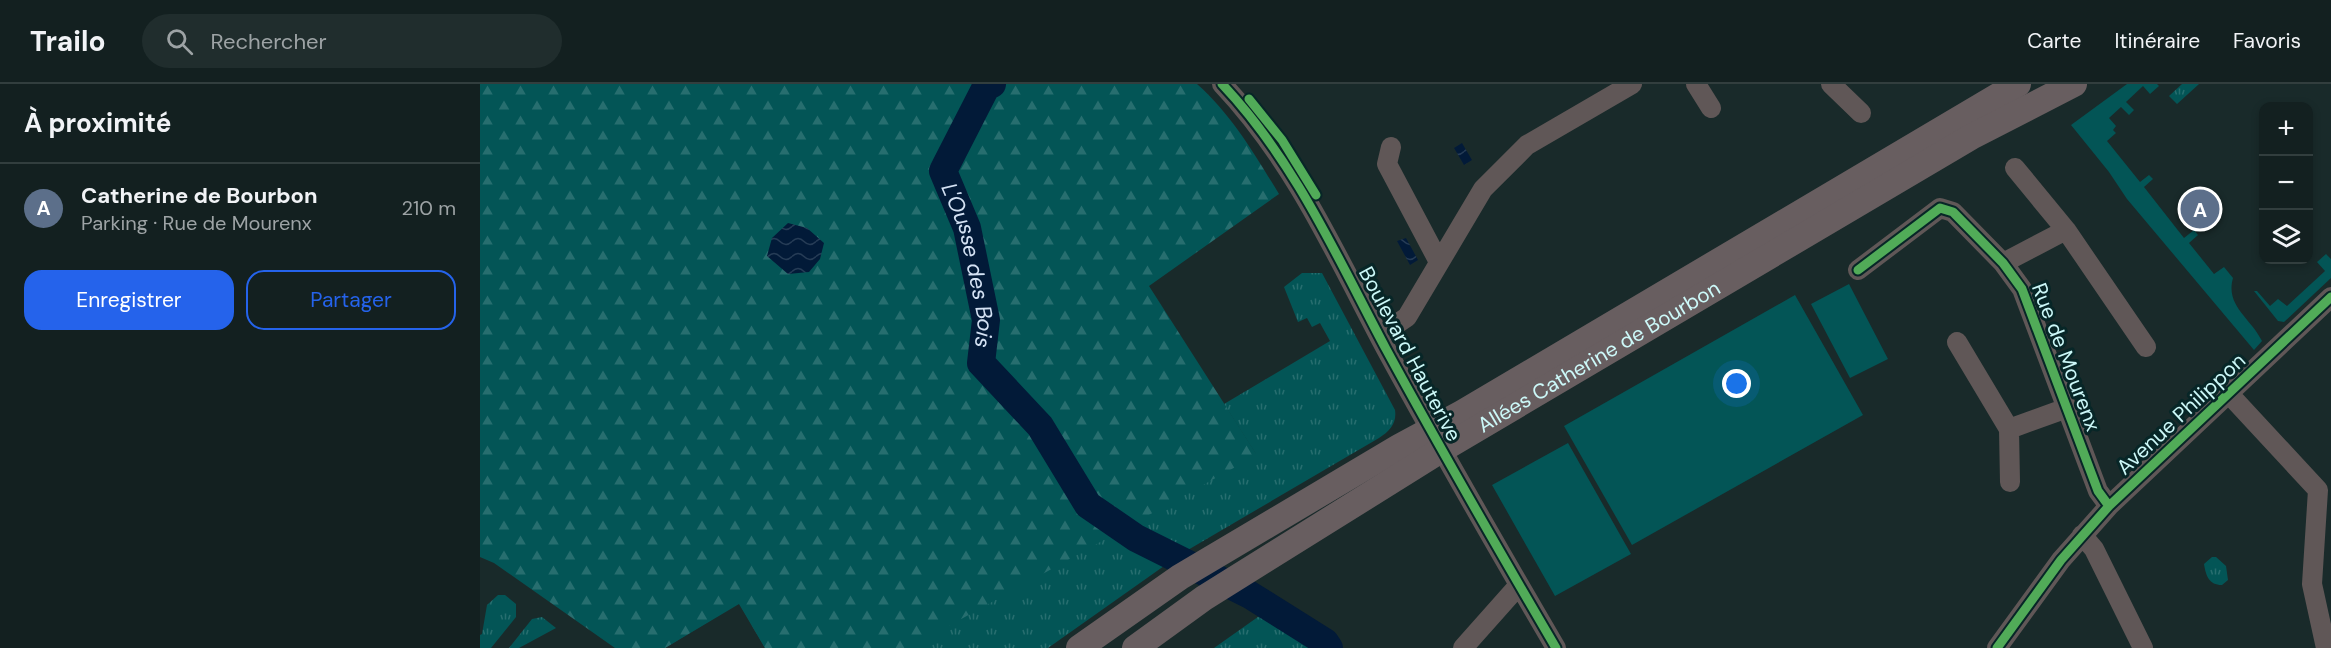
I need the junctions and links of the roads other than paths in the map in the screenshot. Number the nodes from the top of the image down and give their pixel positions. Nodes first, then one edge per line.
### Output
1 (1222, 84) edge
2 (1630, 84) edge
3 (1696, 84) edge
4 (1831, 84) edge
5 (2018, 84) edge
6 (2074, 84) edge
7 (1711, 108) dead end
8 (1861, 113) dead end
9 (1391, 147) dead end
10 (2015, 168) dead end
11 (2066, 230) junction
12 (1439, 262) junction
13 (2003, 263) junction
14 (1858, 270) dead end
15 (2331, 297) edge
16 (1379, 336) junction
17 (1957, 342) dead end
18 (2146, 347) dead end
19 (2229, 394) junction
20 (2067, 408) junction
21 (2009, 429) junction
22 (1436, 441) junction
23 (2010, 482) dead end
24 (2109, 506) junction
25 (2082, 535) junction
26 (1519, 585) junction
27 (1079, 648) edge
28 (1135, 648) edge
29 (1463, 648) edge
30 (1556, 648) edge
31 (1997, 648) edge
32 (2143, 648) edge
33 (2326, 648) edge

1 - 16 street, Boulevard Hauterive
2 - 12 street
3 - 7 street
4 - 8 street
5 - 22 main road, Allées Catherine de Bourbon
6 - 22 main road, Allées Catherine de Bourbon
9 - 12 street
10 - 11 street
11 - 13 street
11 - 18 street
12 - 16 street
13 - 14 street, Rue de Mourenx
13 - 20 street, Rue de Mourenx
15 - 19 street, Avenue Philippon
16 - 22 street, Boulevard Hauterive
17 - 21 street
19 - 24 street, Avenue Philippon
19 - 33 street
20 - 21 street, Rue de Mourenx
20 - 24 street, Rue de Mourenx
21 - 23 street
22 - 26 street, Boulevard Hauterive
22 - 27 main road, Allées Catherine de Bourbon
22 - 28 main road, Allées Catherine de Bourbon
24 - 25 street, Avenue Philippon
25 - 31 street, Avenue Philippon
25 - 32 street
26 - 29 street
26 - 30 street, Boulevard Hauterive

